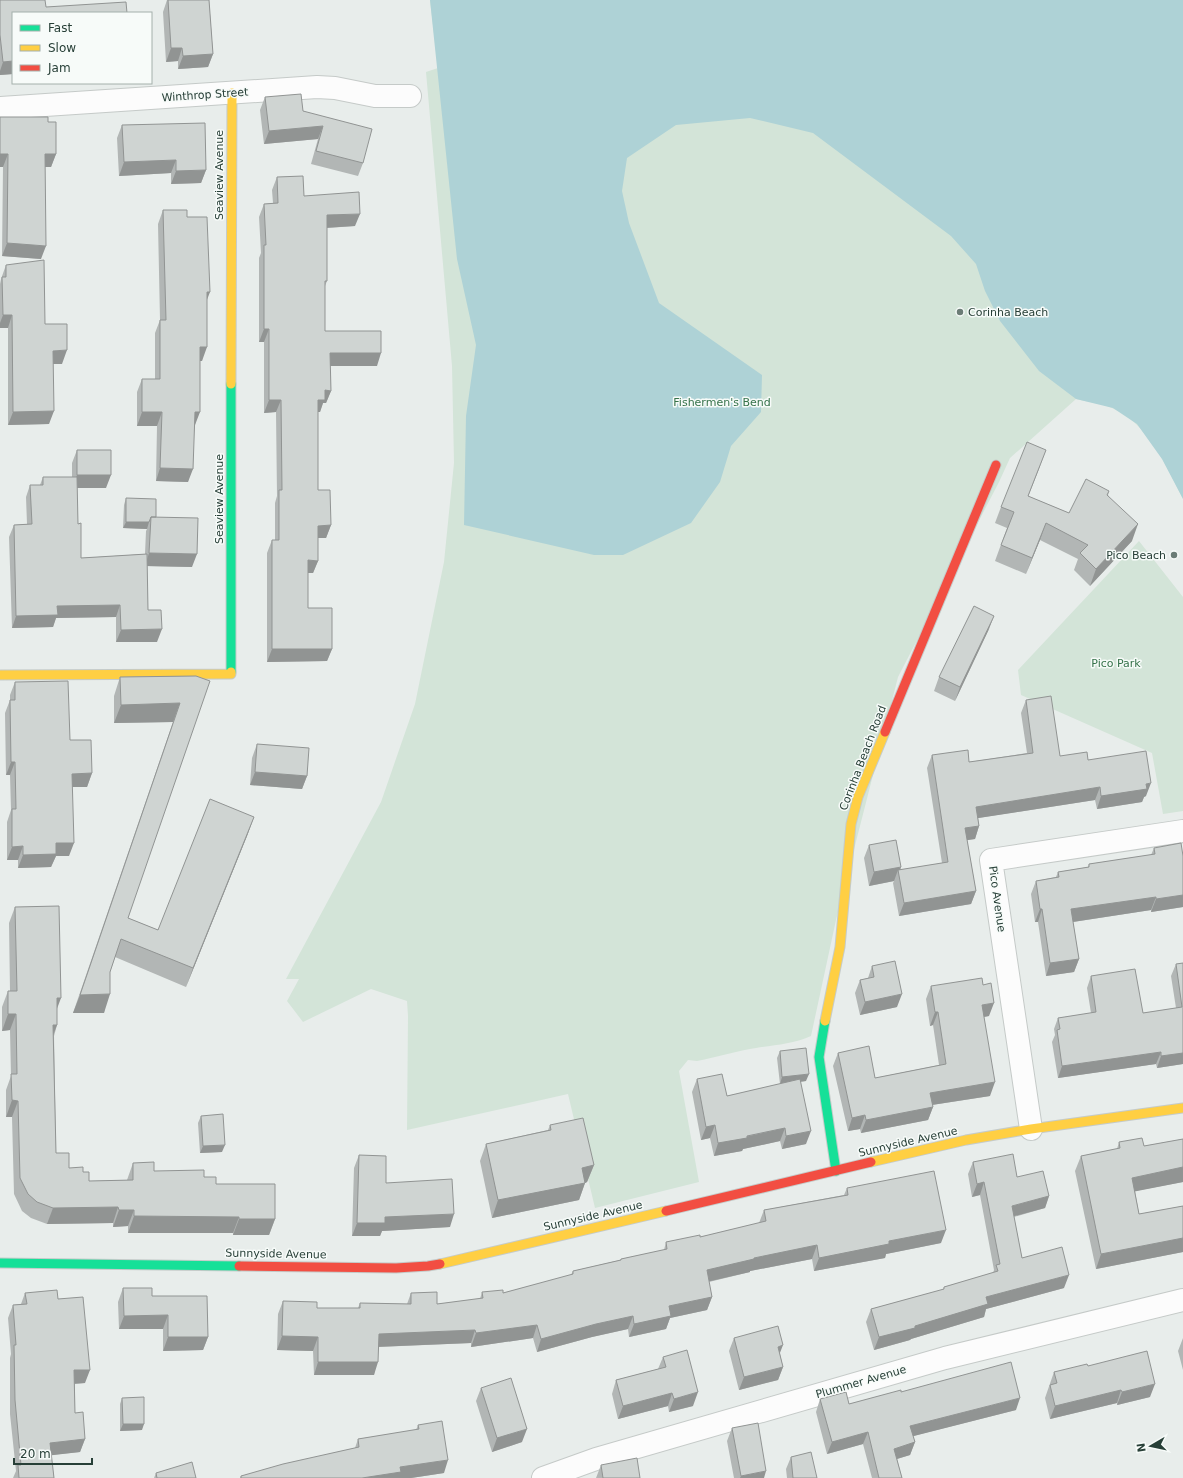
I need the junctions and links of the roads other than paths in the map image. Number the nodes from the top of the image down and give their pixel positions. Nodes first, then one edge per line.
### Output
1 (232, 93) junction
2 (410, 96) dead end
3 (0, 108) edge
4 (996, 465) dead end
5 (0, 675) edge
6 (1183, 831) edge
7 (1183, 1108) edge
8 (1030, 1129) junction
9 (836, 1171) junction
10 (0, 1263) edge
11 (1183, 1300) edge
12 (551, 1477) edge

1 - 2 street, Winthrop Street
1 - 3 street, Winthrop Street
1 - 5 street, Seaview Avenue
4 - 9 street, Corinha Beach Road
6 - 8 street, Pico Avenue
7 - 8 street, Sunnyside Avenue
8 - 9 street, Sunnyside Avenue
9 - 10 street, Sunnyside Avenue
11 - 12 street, Plummer Avenue

